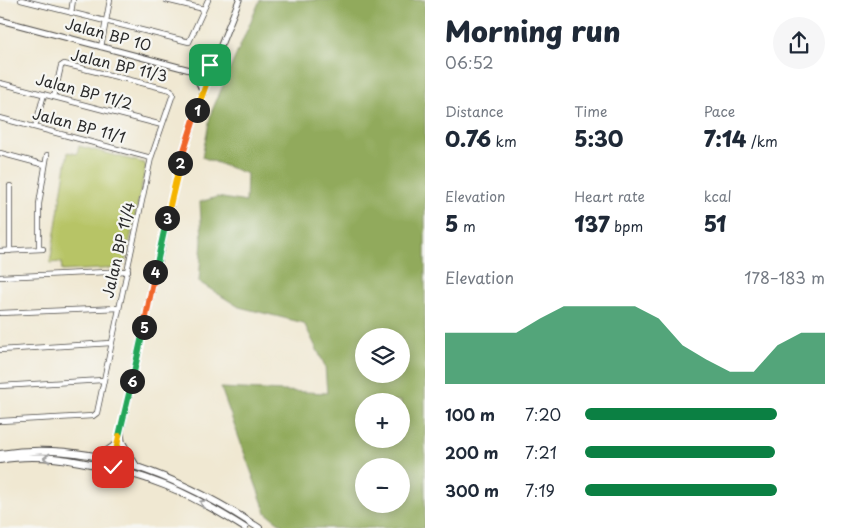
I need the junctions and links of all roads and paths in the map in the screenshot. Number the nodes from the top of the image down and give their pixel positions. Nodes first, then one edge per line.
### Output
1 (21, 0) edge
2 (73, 0) edge
3 (110, 0) edge
4 (166, 0) edge
5 (208, 0) edge
6 (239, 0) edge
7 (204, 10) junction
8 (70, 13) junction
9 (0, 20) edge
10 (105, 22) junction
11 (101, 47) junction
12 (214, 62) junction
13 (195, 71) junction
14 (209, 75) junction
15 (0, 83) edge
16 (172, 92) joint
17 (203, 92) junction
18 (44, 94) junction
19 (54, 97) junction
20 (0, 118) edge
21 (162, 125) junction
22 (35, 127) junction
23 (0, 153) edge
24 (47, 155) dead end
25 (151, 158) junction
26 (45, 165) junction
27 (10, 186) dead end
28 (10, 250) junction
29 (0, 251) edge
30 (128, 271) junction
31 (0, 277) edge
32 (119, 308) junction
33 (0, 313) edge
34 (111, 343) junction
35 (0, 350) edge
36 (103, 380) junction
37 (0, 386) edge
38 (0, 421) edge
39 (120, 444) junction
40 (0, 454) edge
41 (96, 457) junction
42 (0, 460) edge
43 (117, 465) junction
44 (136, 466) junction
45 (245, 528) edge
46 (259, 528) edge

1 - 8 street
2 - 8 street
3 - 10 street
4 - 7 street
5 - 7 street
6 - 12 street
7 - 10 street
8 - 10 street
9 - 11 street, Jalan BP 10
10 - 11 street
11 - 13 street, Jalan BP 10
12 - 13 street
12 - 14 street
13 - 14 street, Jalan BP 10
13 - 17 street
14 - 17 street
15 - 18 street, Jalan BP 11/2
16 - 19 street, Jalan BP 11/3
16 - 21 street, Jalan BP 11/4
17 - 39 street
18 - 19 street, Jalan BP 11/2
18 - 22 street
19 - 21 street, Jalan BP 11/2
20 - 22 street, Jalan BP 11/1
21 - 25 street, Jalan BP 11/4
22 - 25 street, Jalan BP 11/1
23 - 26 street
24 - 26 street
25 - 30 street, Jalan BP 11/4
26 - 28 street
27 - 28 street
28 - 29 street
30 - 31 street
30 - 32 street, Jalan BP 11/4
32 - 33 street
32 - 34 street, Jalan BP 11/4
34 - 35 street
34 - 36 street, Jalan BP 11/4
36 - 37 street
36 - 38 street, Jalan BP 11/4
39 - 41 main road
39 - 43 street
39 - 44 main road
40 - 41 main road
41 - 43 main road
43 -> 42 main road
43 - 44 main road
45 -> 43 main road
44 - 46 main road

